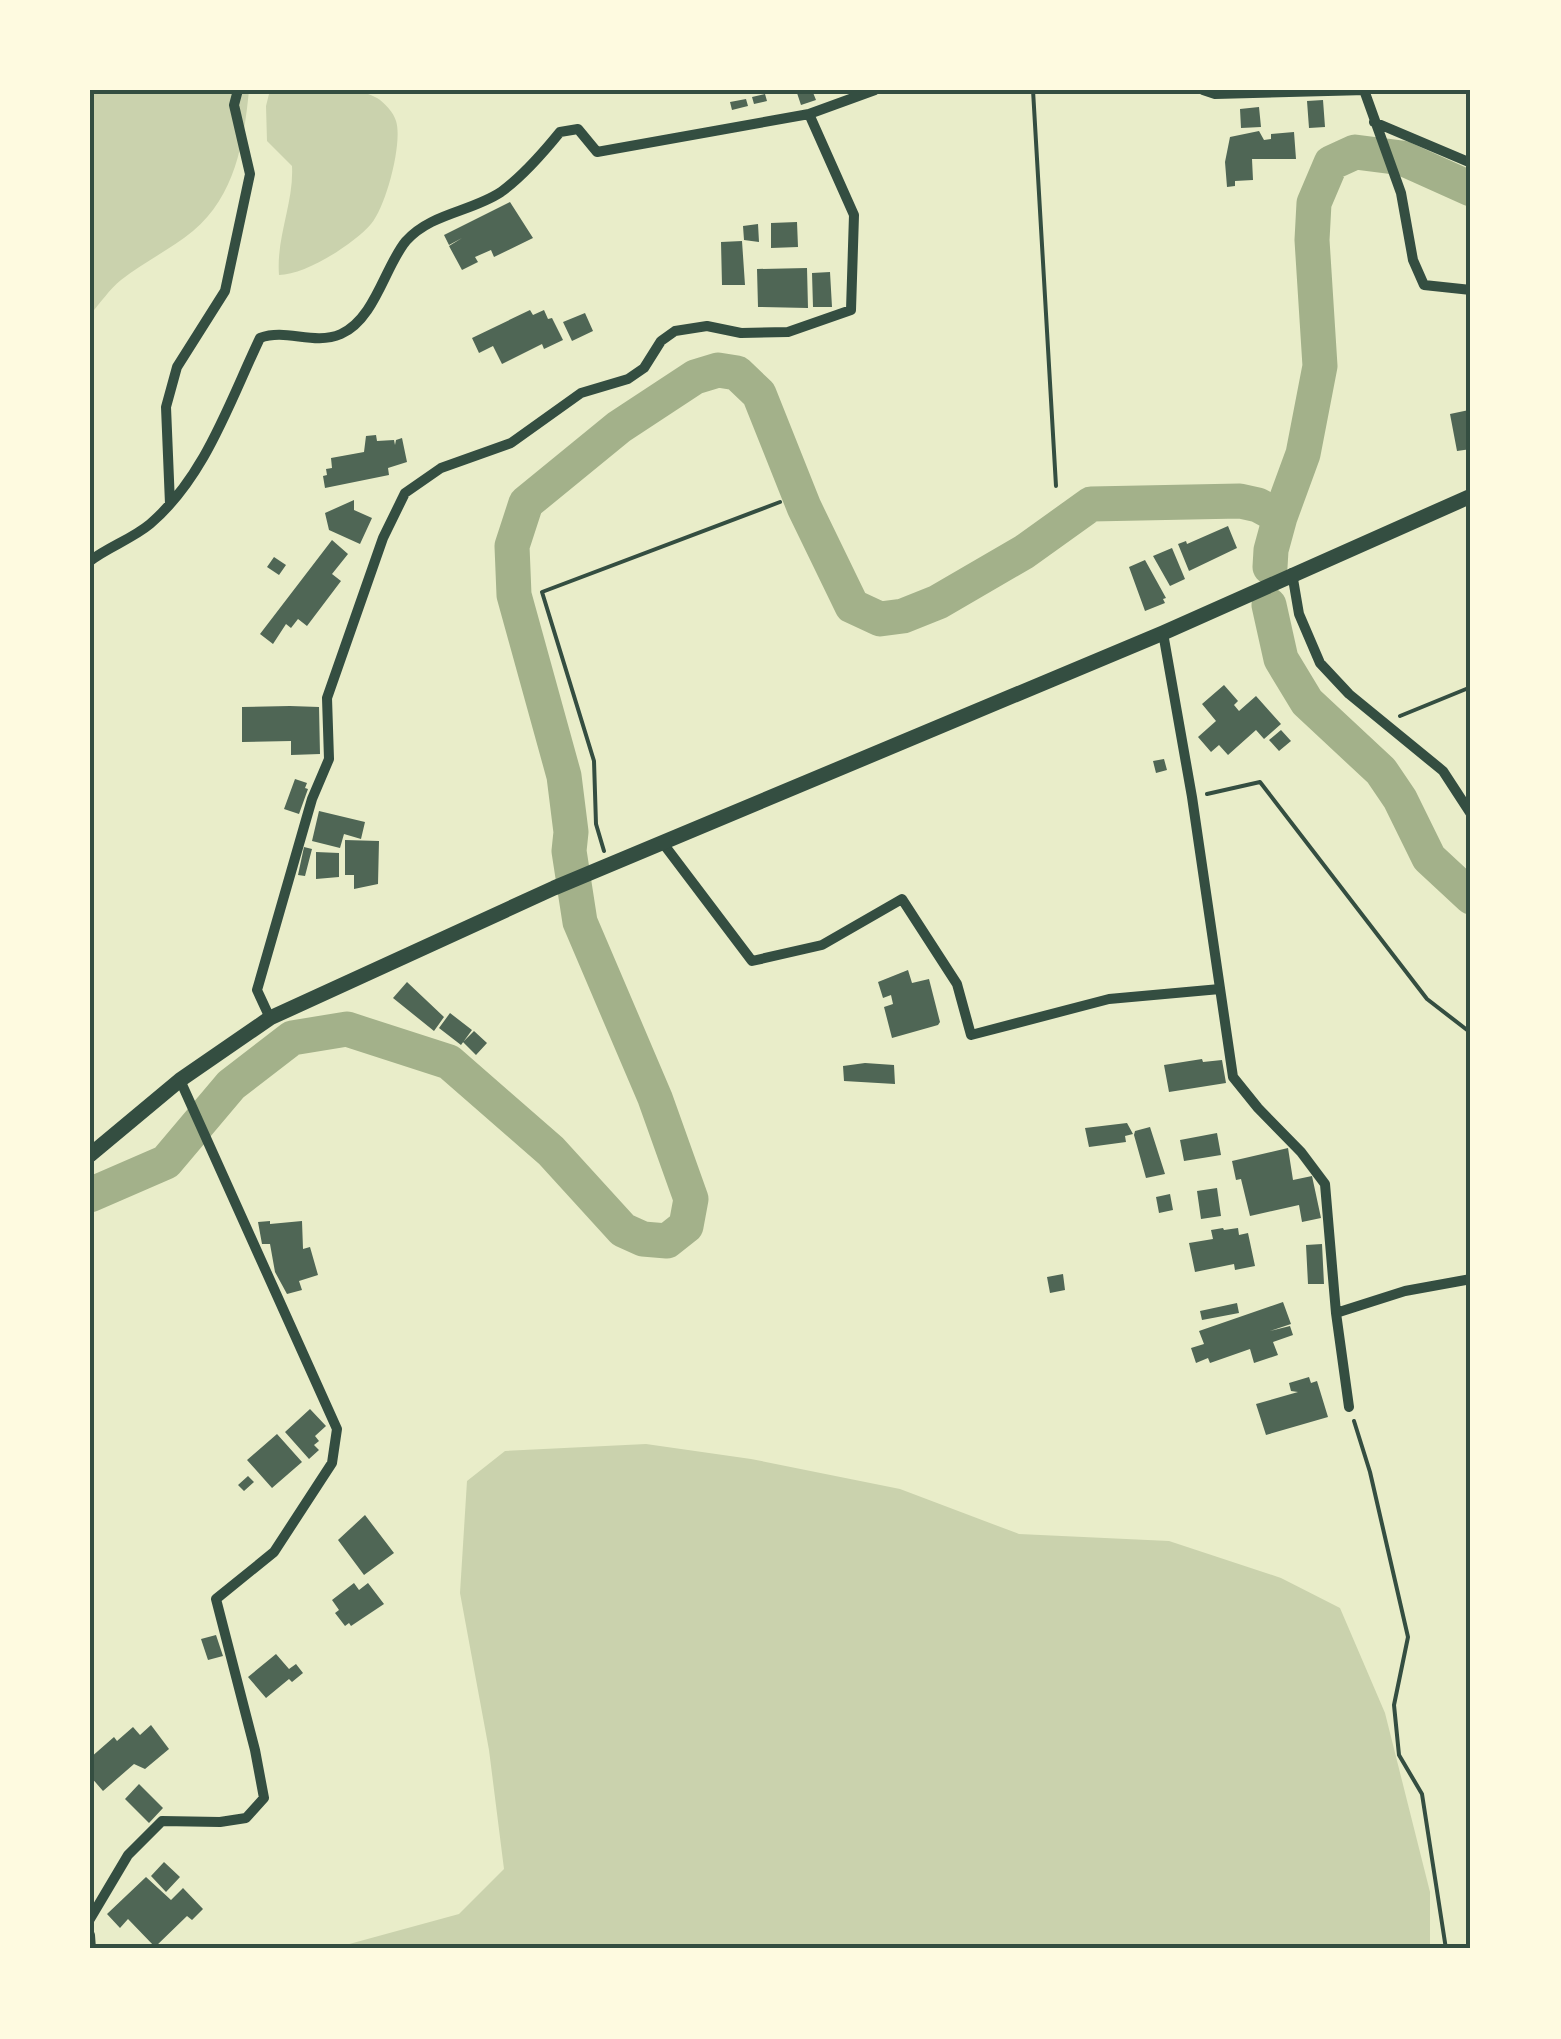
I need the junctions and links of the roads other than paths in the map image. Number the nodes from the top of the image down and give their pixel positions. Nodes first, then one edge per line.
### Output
1 (238, 90) edge
2 (875, 90) edge
3 (1203, 90) edge
4 (1364, 90) edge
5 (809, 114) junction
6 (1374, 121) junction
7 (1471, 163) edge
8 (1471, 290) edge
9 (1471, 496) edge
10 (170, 504) junction
11 (90, 561) edge
12 (1292, 573) junction
13 (1164, 633) junction
14 (1471, 814) edge
15 (662, 842) junction
16 (1220, 989) junction
17 (270, 1018) junction
18 (180, 1080) junction
19 (90, 1154) edge
20 (1471, 1279) edge
21 (1336, 1312) junction
22 (1349, 1406) road end
23 (90, 1919) edge
24 (90, 1935) edge
25 (91, 1949) edge

1 - 10 street
2 - 5 street
3 - 4 street
4 - 6 street
5 - 10 street
5 - 17 street
6 - 7 street
6 - 8 street
9 - 12 main road
10 - 11 street
12 - 13 main road
12 - 14 street
13 - 15 main road
13 - 16 street
15 - 16 street
15 - 17 main road
16 - 21 street
17 - 18 main road
18 - 19 main road
18 - 23 street
20 - 21 street
21 - 22 street
24 - 25 street

